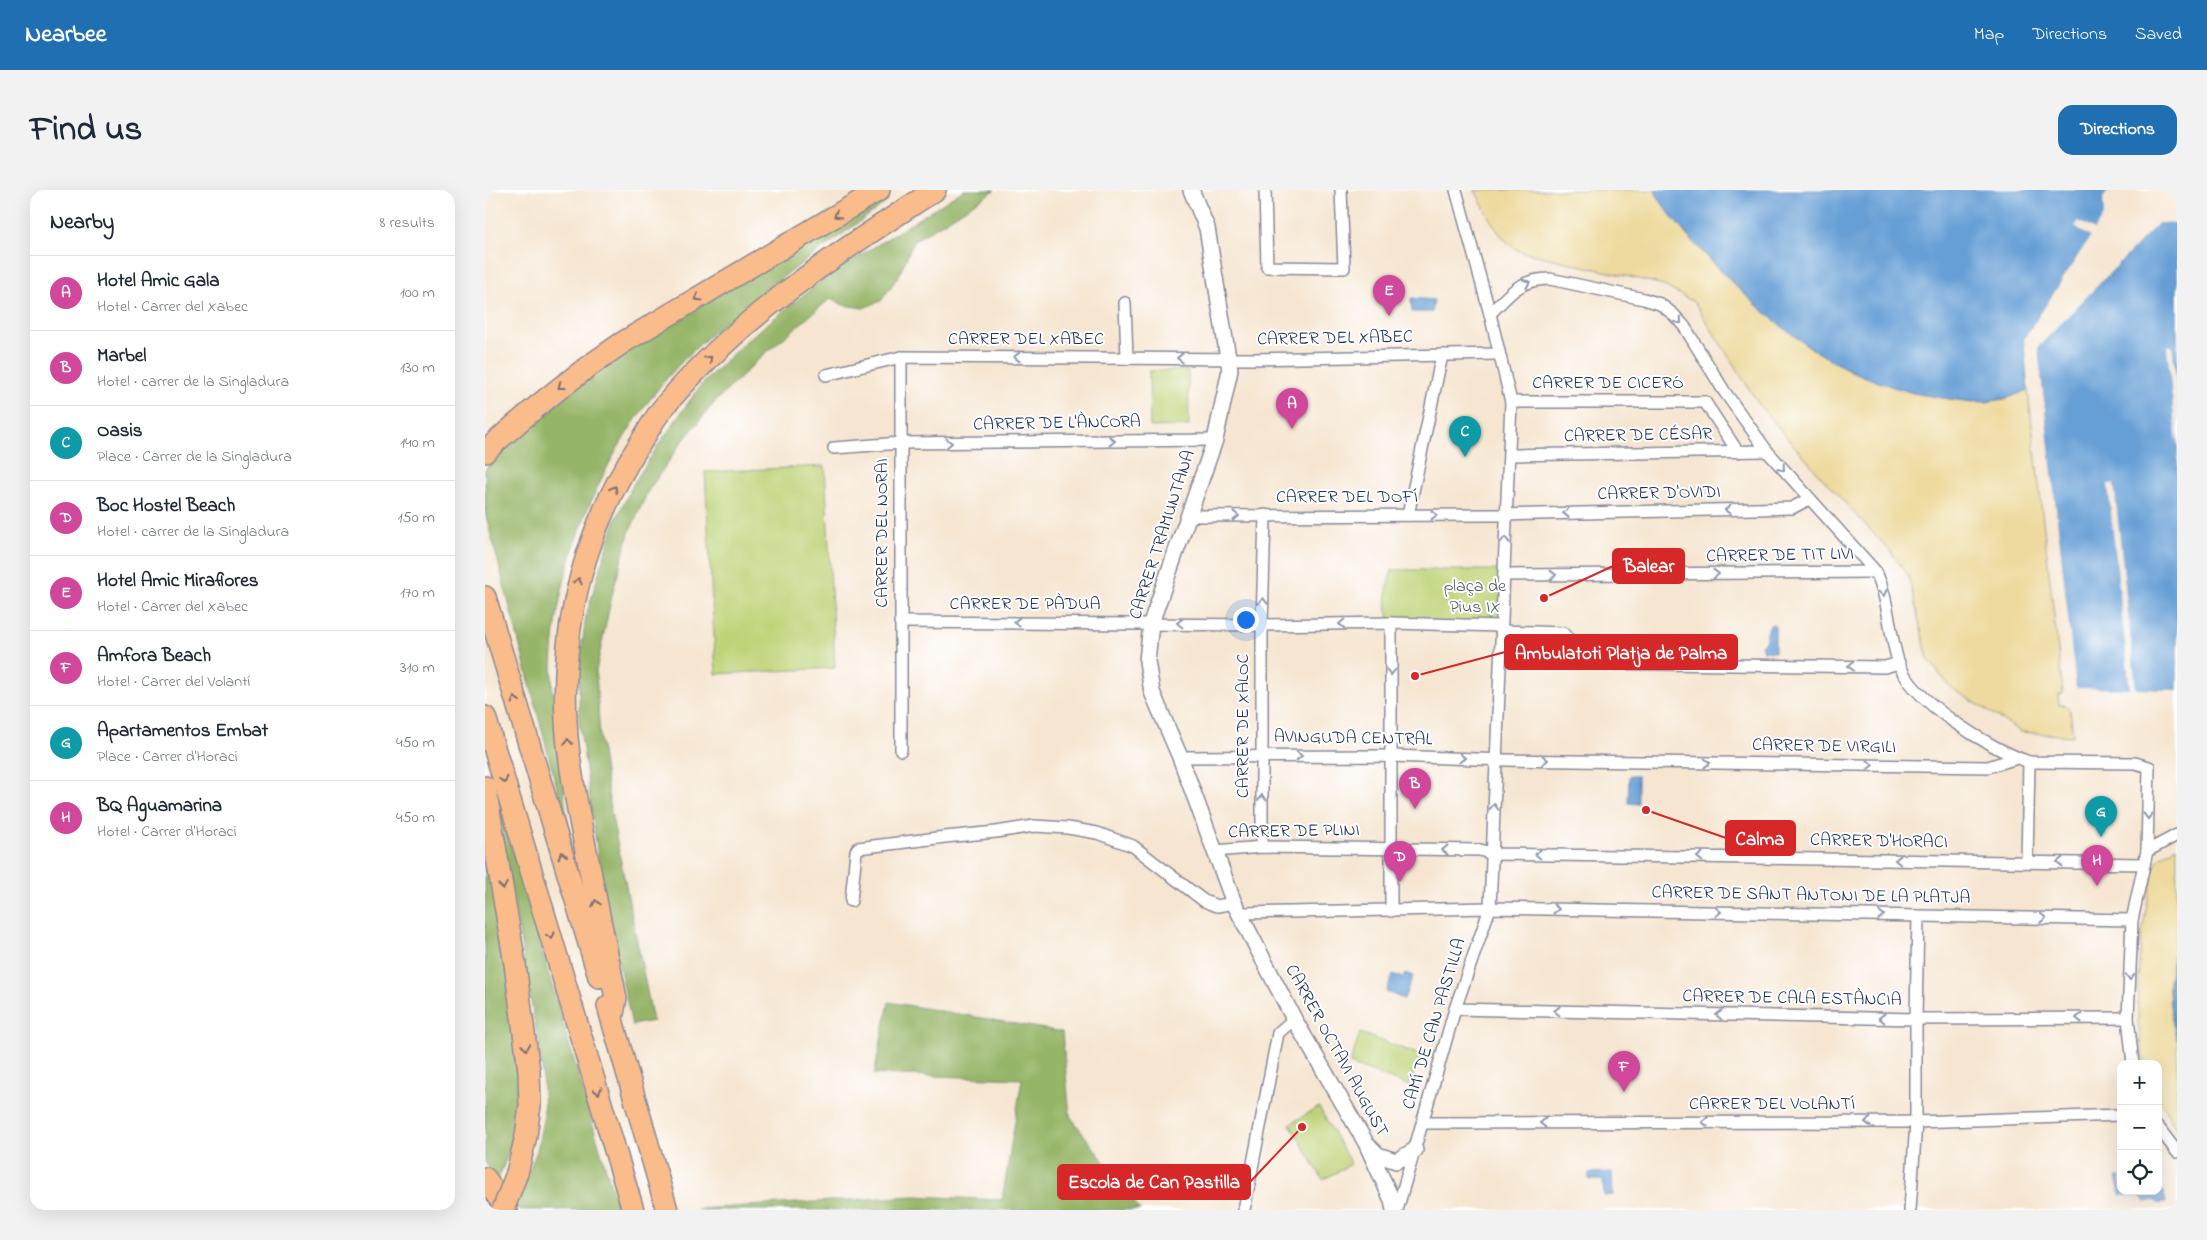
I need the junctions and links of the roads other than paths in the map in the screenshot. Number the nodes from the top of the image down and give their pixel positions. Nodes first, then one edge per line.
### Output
1 (879, 190) edge
2 (935, 190) edge
3 (1191, 190) edge
4 (1265, 190) edge
5 (1341, 190) edge
6 (1456, 190) edge
7 (1125, 303) dead end
8 (1490, 314) junction
9 (1498, 354) junction
10 (1442, 355) junction
11 (901, 357) junction
12 (1127, 358) junction
13 (1228, 358) junction
14 (826, 375) dead end
15 (1724, 391) junction
16 (1511, 402) junction
17 (1705, 402) junction
18 (1215, 440) junction
19 (901, 443) junction
20 (834, 448) dead end
21 (1767, 451) junction
22 (485, 452) edge
23 (1738, 452) junction
24 (1509, 456) junction
25 (1809, 499) junction
26 (1408, 515) junction
27 (1506, 515) junction
28 (1187, 516) junction
29 (1265, 516) junction
30 (1876, 572) junction
31 (1504, 575) junction
32 (485, 597) edge
33 (900, 622) junction
34 (1151, 623) junction
35 (1391, 623) junction
36 (1262, 625) junction
37 (1501, 628) junction
38 (1899, 663) junction
39 (485, 717) edge
40 (901, 750) dead end
41 (1262, 756) junction
42 (1391, 756) junction
43 (1181, 757) junction
44 (2017, 758) junction
45 (1496, 760) junction
46 (2029, 762) junction
47 (485, 787) edge
48 (2177, 835) edge
49 (1262, 847) junction
50 (1392, 850) junction
51 (1215, 851) junction
52 (2147, 851) junction
53 (1493, 854) junction
54 (2027, 862) junction
55 (2144, 864) junction
56 (851, 901) dead end
57 (1236, 908) junction
58 (1490, 908) junction
59 (1391, 911) junction
60 (1919, 916) junction
61 (2132, 920) junction
62 (1455, 1009) junction
63 (2128, 1018) junction
64 (612, 1019) junction
65 (1295, 1019) junction
66 (1915, 1019) junction
67 (2133, 1060) edge
68 (2117, 1116) edge
69 (1916, 1122) junction
70 (1423, 1124) junction
71 (2162, 1132) edge
72 (1366, 1143) junction
73 (1415, 1150) junction
74 (2177, 1152) edge
75 (485, 1178) edge
76 (505, 1210) edge
77 (633, 1210) edge
78 (667, 1210) edge
79 (1244, 1210) edge
80 (1395, 1210) edge
81 (1910, 1210) edge

1 -> 22 highway
64 -> 2 highway
3 - 13 street, CARRER TRAMUNTANA
4 - 5 street
6 - 8 street, CAMÍ DE CAN PASTILLA
7 - 12 street
8 - 9 street, CAMÍ DE CAN PASTILLA
8 -> 15 street
9 - 10 street
9 - 16 street, CAMÍ DE CAN PASTILLA
10 - 13 street, CARRER DEL XABEC
10 - 26 street
12 -> 11 street, CARRER DEL XABEC
11 - 14 street, CARRER DEL XABEC
11 - 19 street, CARRER DEL NORAI
13 -> 12 street, CARRER DEL XABEC
13 - 18 street, CARRER TRAMUNTANA
15 - 17 street, CARRER DE CICERÓ
15 - 21 street
16 - 17 street, CARRER DE CICERÓ
16 - 24 street, CAMÍ DE CAN PASTILLA
17 - 23 street
19 -> 18 street, CARRER DE L'ÀNCORA
18 - 28 street, CARRER TRAMUNTANA
19 - 20 street, CARRER DE L'ÀNCORA
19 - 33 street, CARRER DEL NORAI
21 - 23 street, CARRER DE CÉSAR
21 -> 25 street
23 - 24 street, CARRER DE CÉSAR
24 - 27 street, CAMÍ DE CAN PASTILLA
25 -> 27 street, CARRER D'OVIDI
25 - 30 street
26 -> 27 street, CARRER DEL DOFÍ
26 - 29 street, CARRER DEL DOFÍ
31 -> 27 street, CAMÍ DE CAN PASTILLA
28 -> 29 street, CARRER DEL DOFÍ
28 - 34 street, CARRER TRAMUNTANA
36 -> 29 street, CARRER DE XALOC
31 -> 30 street, CARRER DE TIT LIVI
30 -> 38 street
31 - 37 street, CAMÍ DE CAN PASTILLA
64 -> 32 highway
34 -> 33 street, CARRER DE PÀDUA
33 - 40 street, CARRER DEL NORAI
36 -> 34 street, CARRER DE PÀDUA
34 - 43 street, CARRER TRAMUNTANA
35 -> 36 street, CARRER DE PÀDUA
35 - 37 street
35 -> 42 street
36 - 41 street, CARRER DE XALOC
38 -> 37 street
37 - 45 street, CAMÍ DE CAN PASTILLA
38 - 44 street
39 -> 77 highway
41 -> 42 street, AVINGUDA CENTRAL
41 - 43 street, AVINGUDA CENTRAL
49 -> 41 street, CARRER DE XALOC
42 -> 45 street, AVINGUDA CENTRAL
42 - 50 street
43 - 51 street, CARRER TRAMUNTANA
45 -> 44 street, CARRER DE VIRGILI
44 - 46 street
53 -> 45 street, CAMÍ DE CAN PASTILLA
46 -> 52 street
46 - 54 street
47 -> 76 highway, bridge
48 - 52 street
49 - 50 street, CARRER DE PLINI
49 - 51 street, CARRER DE PLINI
53 -> 50 street, CARRER DE PLINI
50 - 59 street
51 - 57 street, CARRER TRAMUNTANA
52 - 55 street
54 -> 53 street, CARRER D'HORACI
53 - 58 street, CAMÍ DE CAN PASTILLA
55 -> 54 street, CARRER D'HORACI
55 - 61 street
56 - 57 street, CARRER DE SANT ANTONI DE LA PLATJA
57 - 59 street, CARRER DE SANT ANTONI DE LA PLATJA
57 - 65 street, CARRER OCTAVI AUGUST
58 - 59 street, CARRER DE SANT ANTONI DE LA PLATJA
58 -> 60 street, CARRER DE SANT ANTONI DE LA PLATJA
58 - 62 street, CAMÍ DE CAN PASTILLA
60 -> 61 street, CARRER DE SANT ANTONI DE LA PLATJA
60 - 66 street
61 -> 63 street
66 -> 62 street, CARRER DE CALA ESTÀNCIA
62 - 70 street, CAMÍ DE CAN PASTILLA
63 -> 66 street, CARRER DE CALA ESTÀNCIA
63 - 67 street
64 - 78 highway
65 - 72 street, CARRER OCTAVI AUGUST
65 - 79 street
66 - 69 street
68 - 69 street, CARRER DEL VOLANTÍ
69 -> 70 street, CARRER DEL VOLANTÍ
69 - 81 street
70 - 73 street, CAMÍ DE CAN PASTILLA
71 - 74 street
72 - 73 street
72 - 80 street, CARRER OCTAVI AUGUST
73 - 80 street, CAMÍ DE CAN PASTILLA
75 - 76 highway

